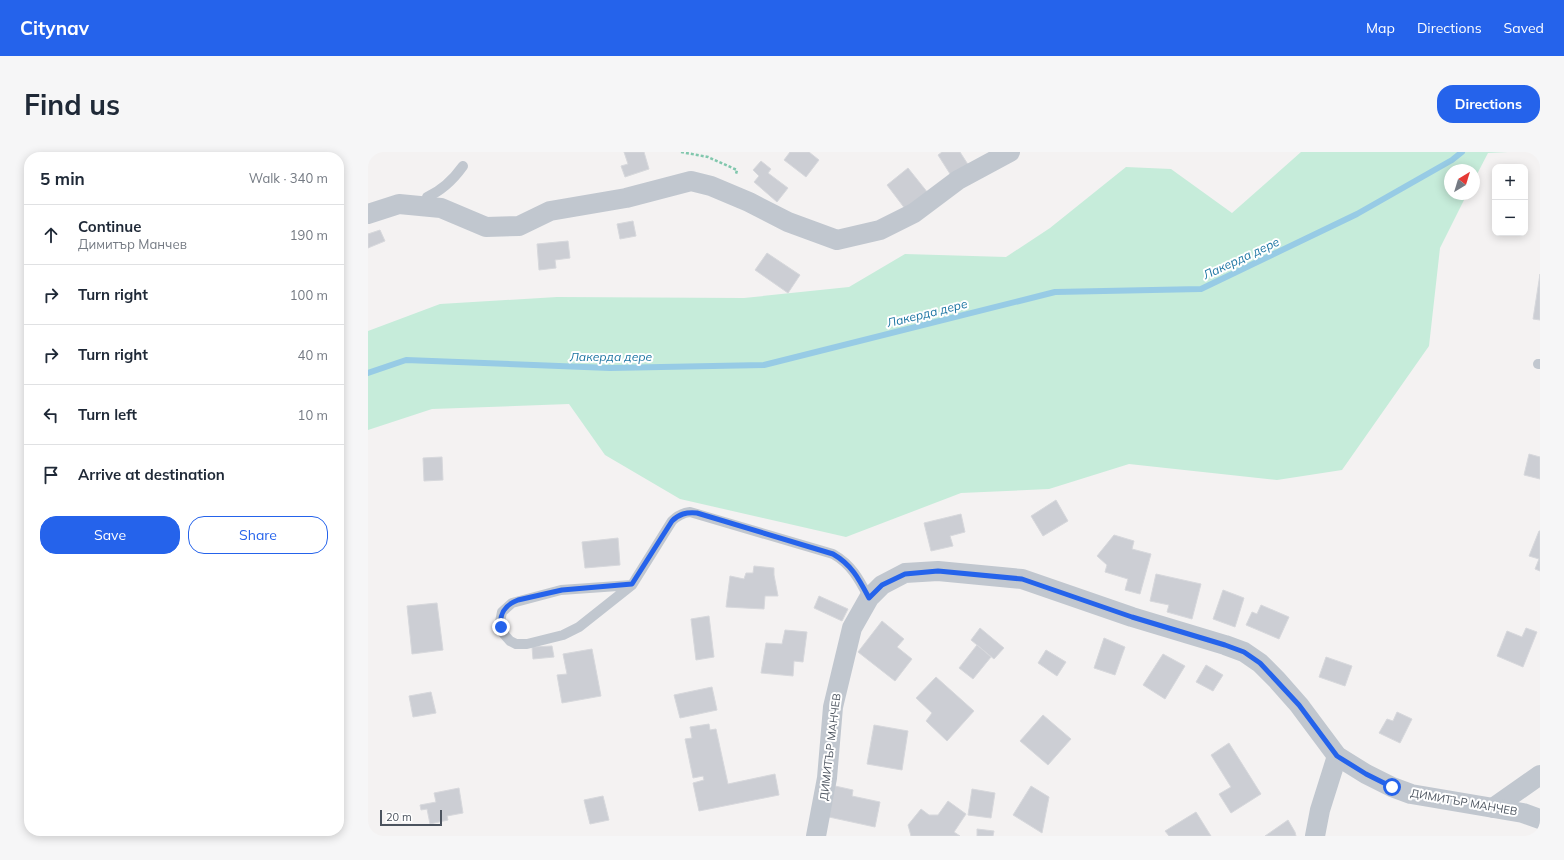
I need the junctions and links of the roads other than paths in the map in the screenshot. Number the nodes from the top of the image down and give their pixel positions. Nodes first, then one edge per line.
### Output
1 (1010, 152) edge
2 (463, 166) dead end
3 (426, 197) dead end
4 (368, 214) edge
5 (632, 584) junction
6 (869, 598) junction
7 (1337, 756) junction
8 (1540, 775) edge
9 (1493, 808) junction
10 (1540, 819) edge
11 (816, 836) edge
12 (1315, 836) edge

1 - 4 street
2 - 3 lane
5 - 5 lane
5 - 6 lane
6 - 7 street, ДИМИТЪР МАНЧЕВ
6 - 11 street, ДИМИТЪР МАНЧЕВ
7 - 9 street, ДИМИТЪР МАНЧЕВ
7 - 12 street
8 - 9 street
9 - 10 street, ДИМИТЪР МАНЧЕВ

